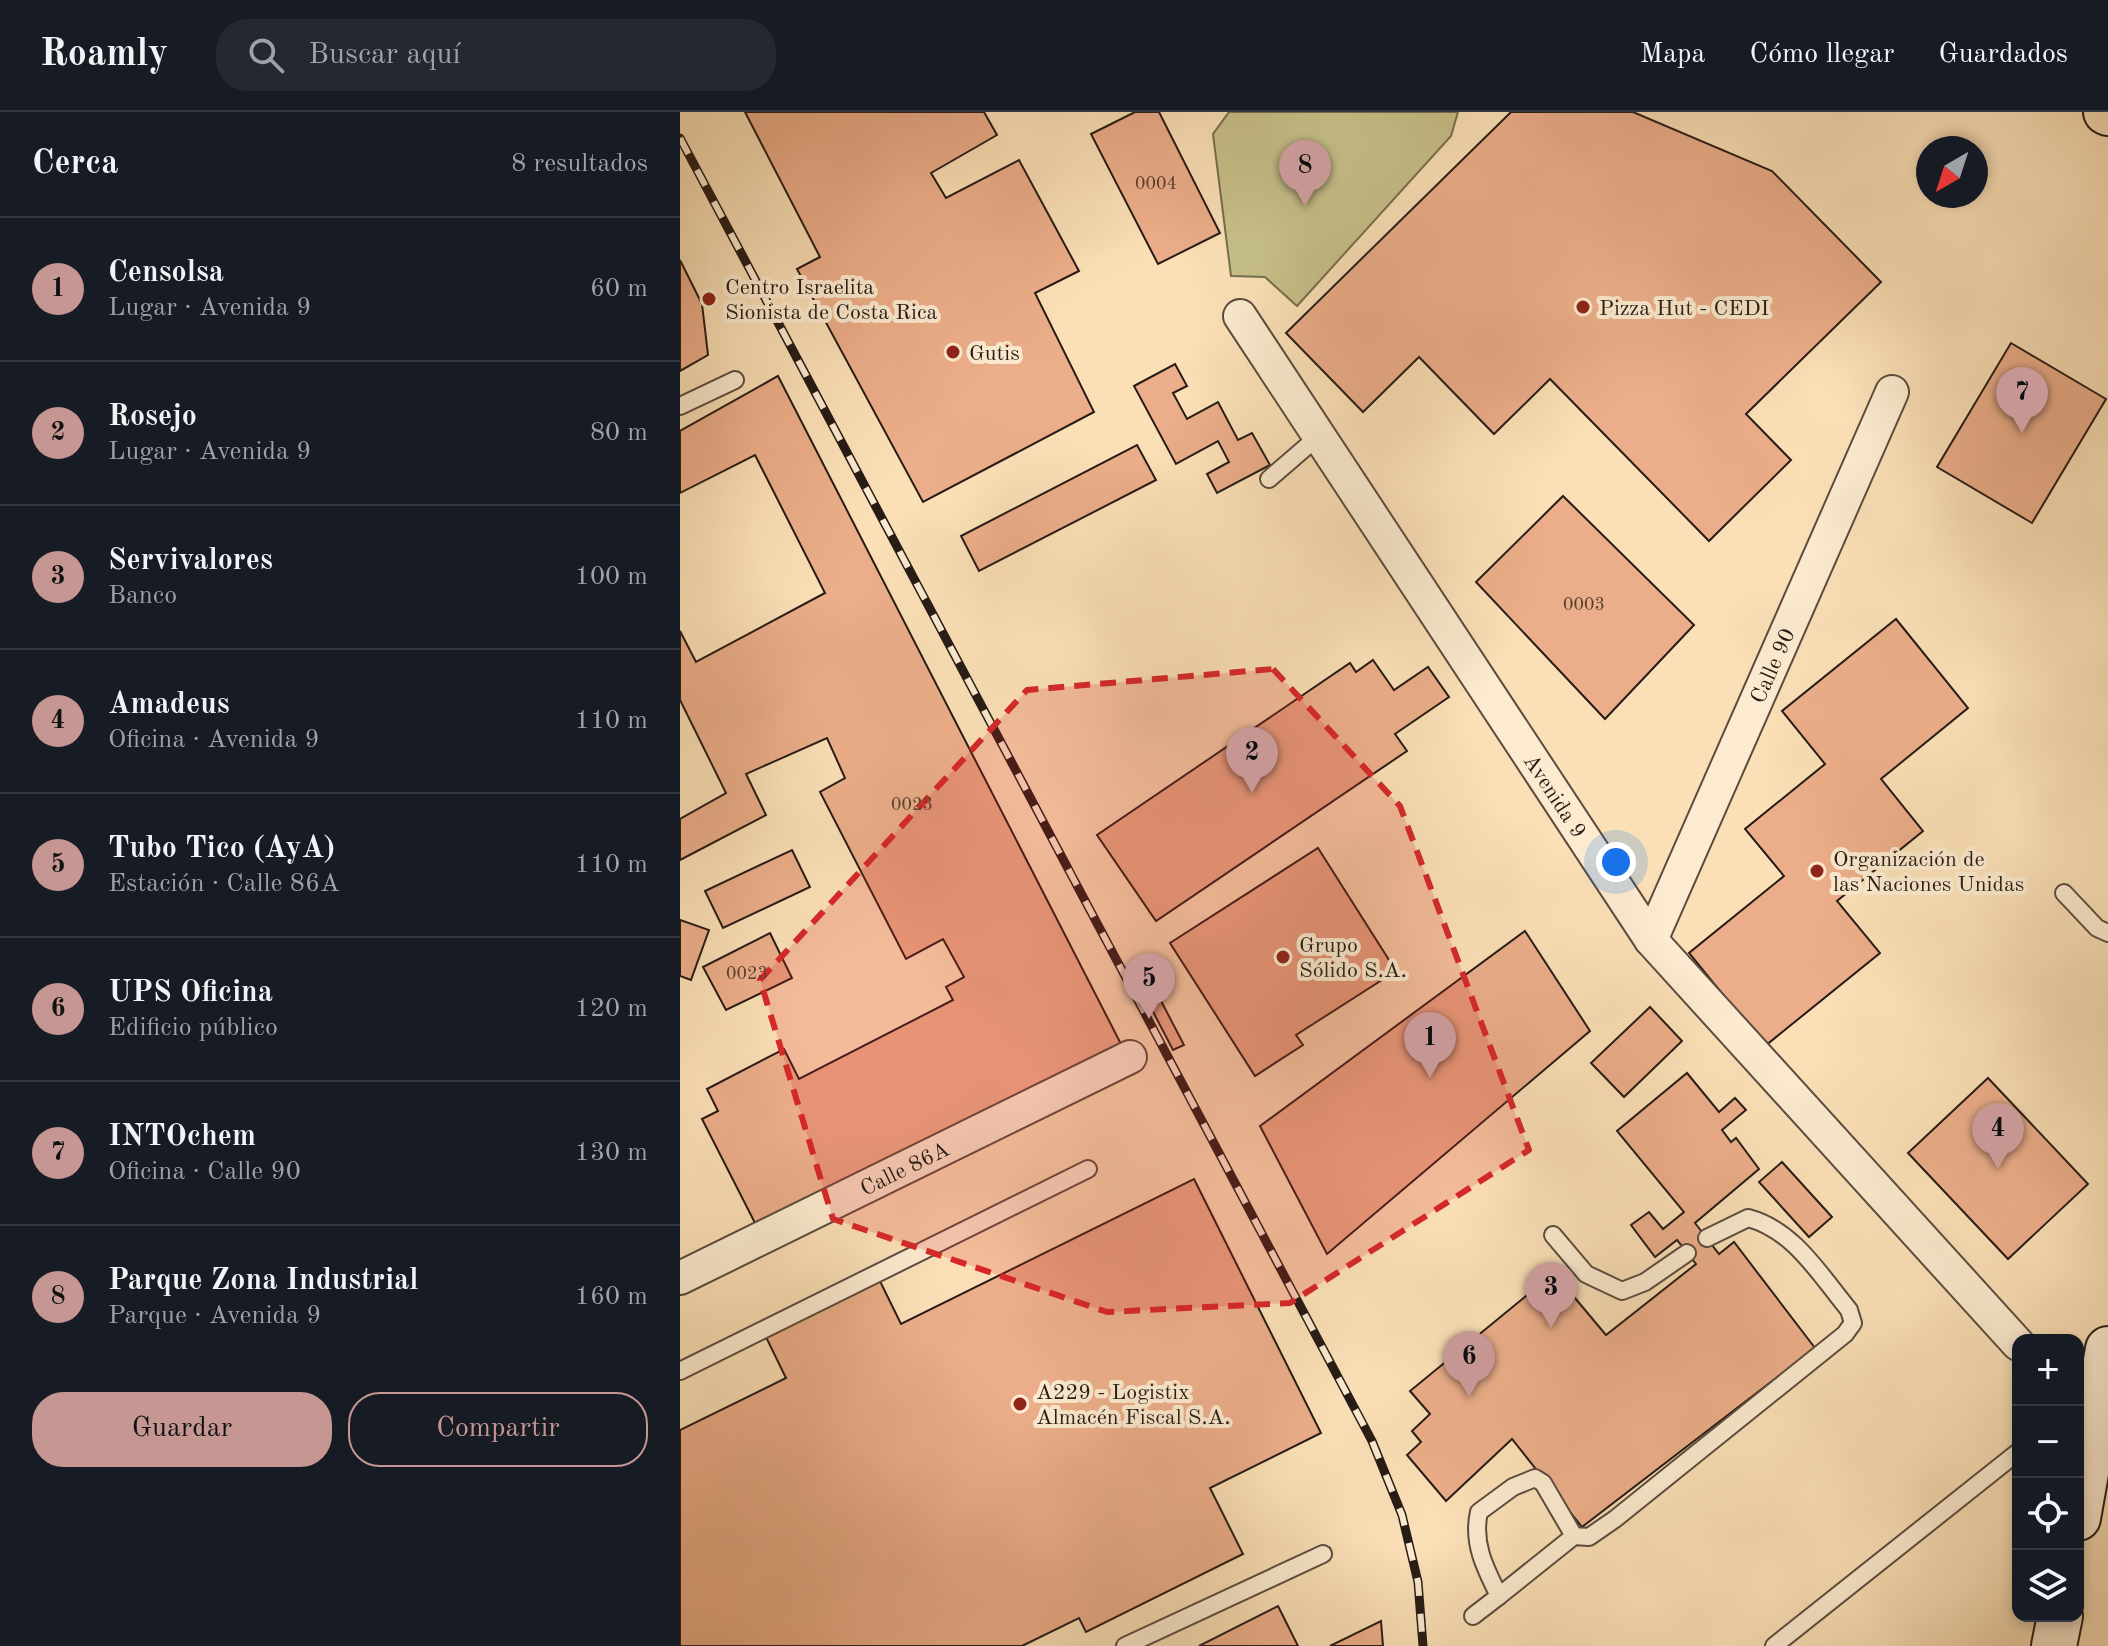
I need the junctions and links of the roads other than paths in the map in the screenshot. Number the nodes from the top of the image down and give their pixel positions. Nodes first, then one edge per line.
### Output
1 (1240, 316) dead end
2 (735, 380) dead end
3 (1892, 392) dead end
4 (680, 406) edge
5 (1320, 435) junction
6 (1269, 479) dead end
7 (2064, 893) dead end
8 (2108, 933) edge
9 (1651, 940) junction
10 (1130, 1057) dead end
11 (1088, 1169) dead end
12 (1553, 1235) dead end
13 (1707, 1238) dead end
14 (1687, 1253) dead end
15 (680, 1278) edge
16 (2012, 1337) edge
17 (2108, 1349) edge
18 (680, 1371) edge
19 (2090, 1428) edge
20 (2012, 1457) edge
21 (2083, 1478) edge
22 (1574, 1536) junction
23 (1323, 1554) dead end
24 (1499, 1596) junction
25 (1473, 1616) dead end
26 (2059, 1622) edge
27 (1125, 1646) edge
28 (1774, 1646) edge
29 (2054, 1646) edge

1 - 5 street, Avenida 9
2 - 4 lane
3 - 9 street, Calle 90
5 - 6 lane
5 - 9 street, Avenida 9
7 - 8 lane
9 - 16 street, Avenida 9
10 - 15 street, Calle 86A
11 - 18 lane
12 - 14 lane
13 - 22 lane
17 - 19 street
19 - 21 street
20 - 28 lane
22 - 24 lane
22 - 24 lane
23 - 27 lane
24 - 25 lane
26 - 29 street

